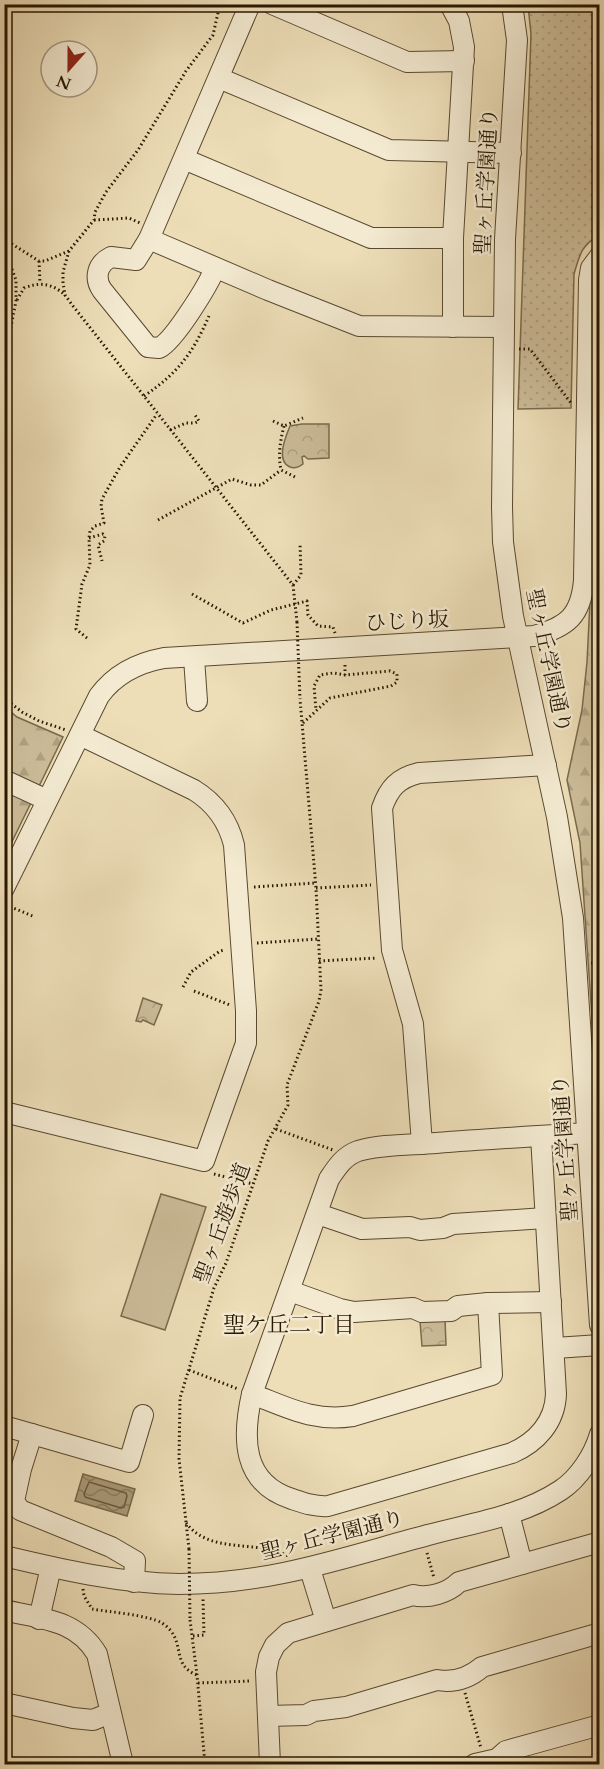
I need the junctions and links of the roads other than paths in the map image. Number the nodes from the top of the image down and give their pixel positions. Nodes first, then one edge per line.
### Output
1 (250, 4) edge
2 (272, 4) edge
3 (450, 4) edge
4 (512, 4) edge
5 (464, 61) junction
6 (219, 78) junction
7 (458, 151) junction
8 (510, 153) junction
9 (184, 159) junction
10 (148, 232) junction
11 (453, 238) junction
12 (600, 256) edge
13 (216, 268) junction
14 (453, 327) junction
15 (504, 327) junction
16 (517, 637) junction
17 (194, 658) junction
18 (197, 701) dead end
19 (75, 733) junction
20 (546, 765) junction
21 (4, 780) edge
22 (47, 800) junction
23 (4, 888) edge
24 (4, 1112) edge
25 (588, 1133) junction
26 (541, 1136) junction
27 (422, 1144) junction
28 (318, 1214) junction
29 (545, 1218) junction
30 (290, 1291) junction
31 (551, 1302) junction
32 (489, 1303) junction
33 (600, 1325) edge
34 (600, 1345) edge
35 (555, 1348) junction
36 (252, 1394) junction
37 (143, 1415) dead end
38 (4, 1426) edge
39 (32, 1434) junction
40 (600, 1434) edge
41 (509, 1514) junction
42 (600, 1542) edge
43 (4, 1556) edge
44 (522, 1564) junction
45 (51, 1568) junction
46 (310, 1569) junction
47 (134, 1582) junction
48 (4, 1610) edge
49 (39, 1618) junction
50 (326, 1621) junction
51 (600, 1633) edge
52 (4, 1703) edge
53 (110, 1713) junction
54 (268, 1716) junction
55 (600, 1725) edge
56 (479, 1760) edge
57 (123, 1764) edge
58 (270, 1764) edge

1 - 6 street
2 - 5 street
3 - 5 street
4 - 8 street, 聖ヶ丘学園通り
5 - 7 street
6 - 7 street
6 - 9 street
7 - 8 street
7 - 11 street
8 - 15 street, 聖ヶ丘学園通り
9 - 10 street
9 - 11 street
10 - 13 street
10 - 13 street
11 - 14 street
12 - 16 street, ひじり坂
13 - 14 street
14 - 15 street
15 - 16 street, 聖ヶ丘学園通り
16 - 17 street, ひじり坂
16 - 20 street, 聖ヶ丘学園通り
17 - 18 street
17 - 19 street, ひじり坂
19 - 22 street, ひじり坂
19 - 24 street
20 - 25 street, 聖ヶ丘学園通り
20 - 27 street
21 - 22 street
22 - 23 street, ひじり坂
25 - 26 street
25 - 33 street, 聖ヶ丘学園通り
26 - 27 street
26 - 29 street
27 - 28 street
28 - 29 street
28 - 30 street
29 - 31 street
30 - 32 street
30 - 36 street
31 - 32 street
31 - 35 street
32 - 36 street
34 - 35 street
35 - 36 street
37 - 39 street
38 - 39 street
39 - 47 street
40 - 41 street, 聖ヶ丘学園通り
41 - 44 street
41 - 46 street, 聖ヶ丘学園通り
42 - 44 street
43 - 45 street, 聖ヶ丘学園通り
44 - 50 street
45 - 47 street, 聖ヶ丘学園通り
45 - 49 street
46 - 47 street, 聖ヶ丘学園通り
46 - 50 street
48 - 49 street
49 - 53 street
50 - 54 street
51 - 54 street
52 - 53 street
53 - 57 street
54 - 58 street
55 - 56 street

